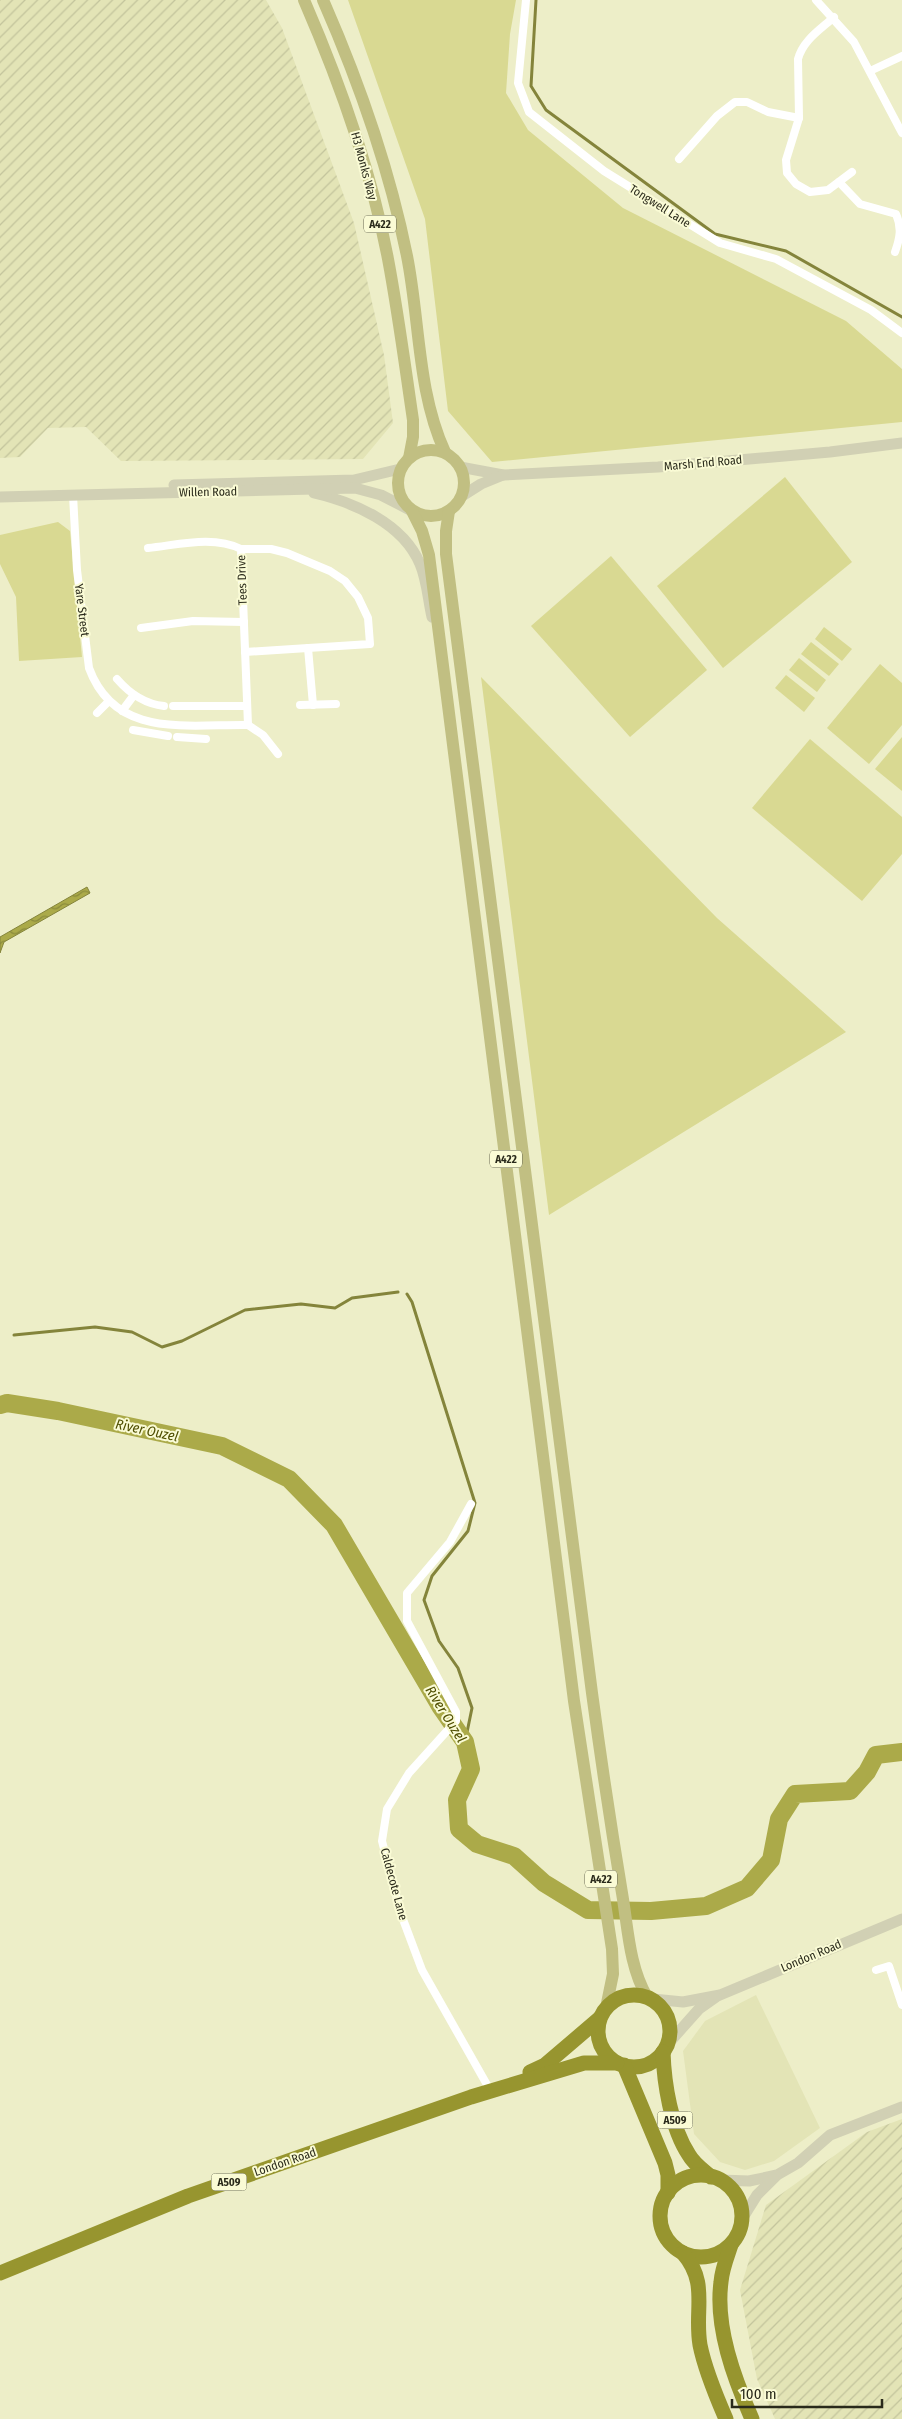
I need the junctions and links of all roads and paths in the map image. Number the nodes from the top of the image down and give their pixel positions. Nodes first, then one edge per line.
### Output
1 (304, 0) edge
2 (323, 0) edge
3 (526, 0) edge
4 (816, 0) edge
5 (834, 17) junction
6 (902, 56) edge
7 (870, 71) junction
8 (799, 118) junction
9 (902, 133) edge
10 (696, 140) junction
11 (703, 146) dead end
12 (679, 159) dead end
13 (852, 172) dead end
14 (839, 182) junction
15 (902, 223) edge
16 (895, 252) dead end
17 (902, 333) edge
18 (901, 443) edge
19 (444, 452) junction
20 (409, 458) junction
21 (460, 466) junction
22 (400, 469) junction
23 (503, 475) junction
24 (300, 490) junction
25 (0, 491) edge
26 (73, 495) junction
27 (462, 496) junction
28 (0, 497) edge
29 (412, 511) junction
30 (449, 511) junction
31 (148, 548) dead end
32 (241, 549) junction
33 (244, 622) junction
34 (141, 628) dead end
35 (440, 644) junction
36 (308, 648) junction
37 (245, 652) junction
38 (117, 679) dead end
39 (134, 695) junction
40 (108, 701) junction
41 (336, 704) dead end
42 (300, 705) dead end
43 (312, 705) junction
44 (164, 706) dead end
45 (173, 706) dead end
46 (247, 706) junction
47 (122, 711) junction
48 (97, 713) dead end
49 (152, 724) junction
50 (190, 724) junction
51 (248, 725) junction
52 (133, 730) dead end
53 (151, 734) junction
54 (168, 736) dead end
55 (177, 737) dead end
56 (190, 738) junction
57 (206, 739) dead end
58 (278, 754) dead end
59 (471, 1504) dead end
60 (902, 1918) edge
61 (876, 1970) dead end
62 (720, 1995) junction
63 (650, 1998) junction
64 (902, 2005) edge
65 (603, 2013) junction
66 (665, 2048) junction
67 (621, 2064) junction
68 (490, 2090) junction
69 (902, 2107) edge
70 (777, 2175) junction
71 (716, 2178) junction
72 (668, 2193) junction
73 (742, 2219) junction
74 (730, 2245) junction
75 (683, 2253) junction
76 (0, 2274) edge
77 (726, 2419) edge
78 (752, 2419) edge

1 - 20 main road, H3 Monks Way / A422
2 - 19 main road, H3 Monks Way / A422
3 - 17 street, Tongwell Lane
4 - 5 street
5 - 7 street
5 - 8 street
6 - 7 street
7 - 9 street
8 - 10 street
8 - 14 street
10 - 11 street
10 - 12 street
13 - 14 street
14 - 15 street
15 - 16 street
18 - 23 street, Marsh End Road
19 - 20 main road
19 - 21 main road
20 - 22 main road
21 - 23 street, Marsh End Road
21 - 27 main road
22 - 25 street, Willen Road
22 - 29 main road
23 - 27 street, Marsh End Road
24 - 26 street, Willen Road
24 - 29 street, Willen Road
24 - 35 street
26 - 28 street, Willen Road
26 - 40 street, Yare Street
27 - 30 main road
29 - 30 main road
29 - 35 main road, A422
30 - 63 main road, A422
31 - 32 street, Tees Drive
32 - 33 street, Tees Drive
32 - 36 street
33 - 34 street
33 - 37 street, Tees Drive
35 - 65 main road, A422
36 - 37 street
36 - 43 street
37 - 46 street, Tees Drive
38 - 39 street
39 - 44 street
39 - 47 street
40 - 47 street, Yare Street
40 - 48 street
41 - 43 street
42 - 43 street
45 - 46 street
46 - 51 street, Tees Drive
47 - 49 street, Yare Street
49 - 50 street, Yare Street
49 - 53 street
50 - 51 street, Yare Street
50 - 56 street
51 - 58 street
52 - 53 street
53 - 54 street
55 - 56 street
56 - 57 street
59 - 68 street, Caldecote Lane
60 - 62 street, London Road
61 - 64 street
62 - 63 street, London Road
62 - 66 street, London Road
63 - 65 highway
63 - 66 highway
65 - 67 highway
65 - 68 highway, London Road / A509
66 - 67 highway
66 - 71 highway, A509
67 - 68 highway, London Road / A509
67 - 72 highway, A509
68 - 76 highway, London Road / A509
69 - 70 street
70 - 71 street
70 - 73 street
71 - 72 highway
71 - 73 highway
72 - 75 highway
73 - 74 highway
74 - 75 highway
74 - 78 highway
75 - 77 highway

